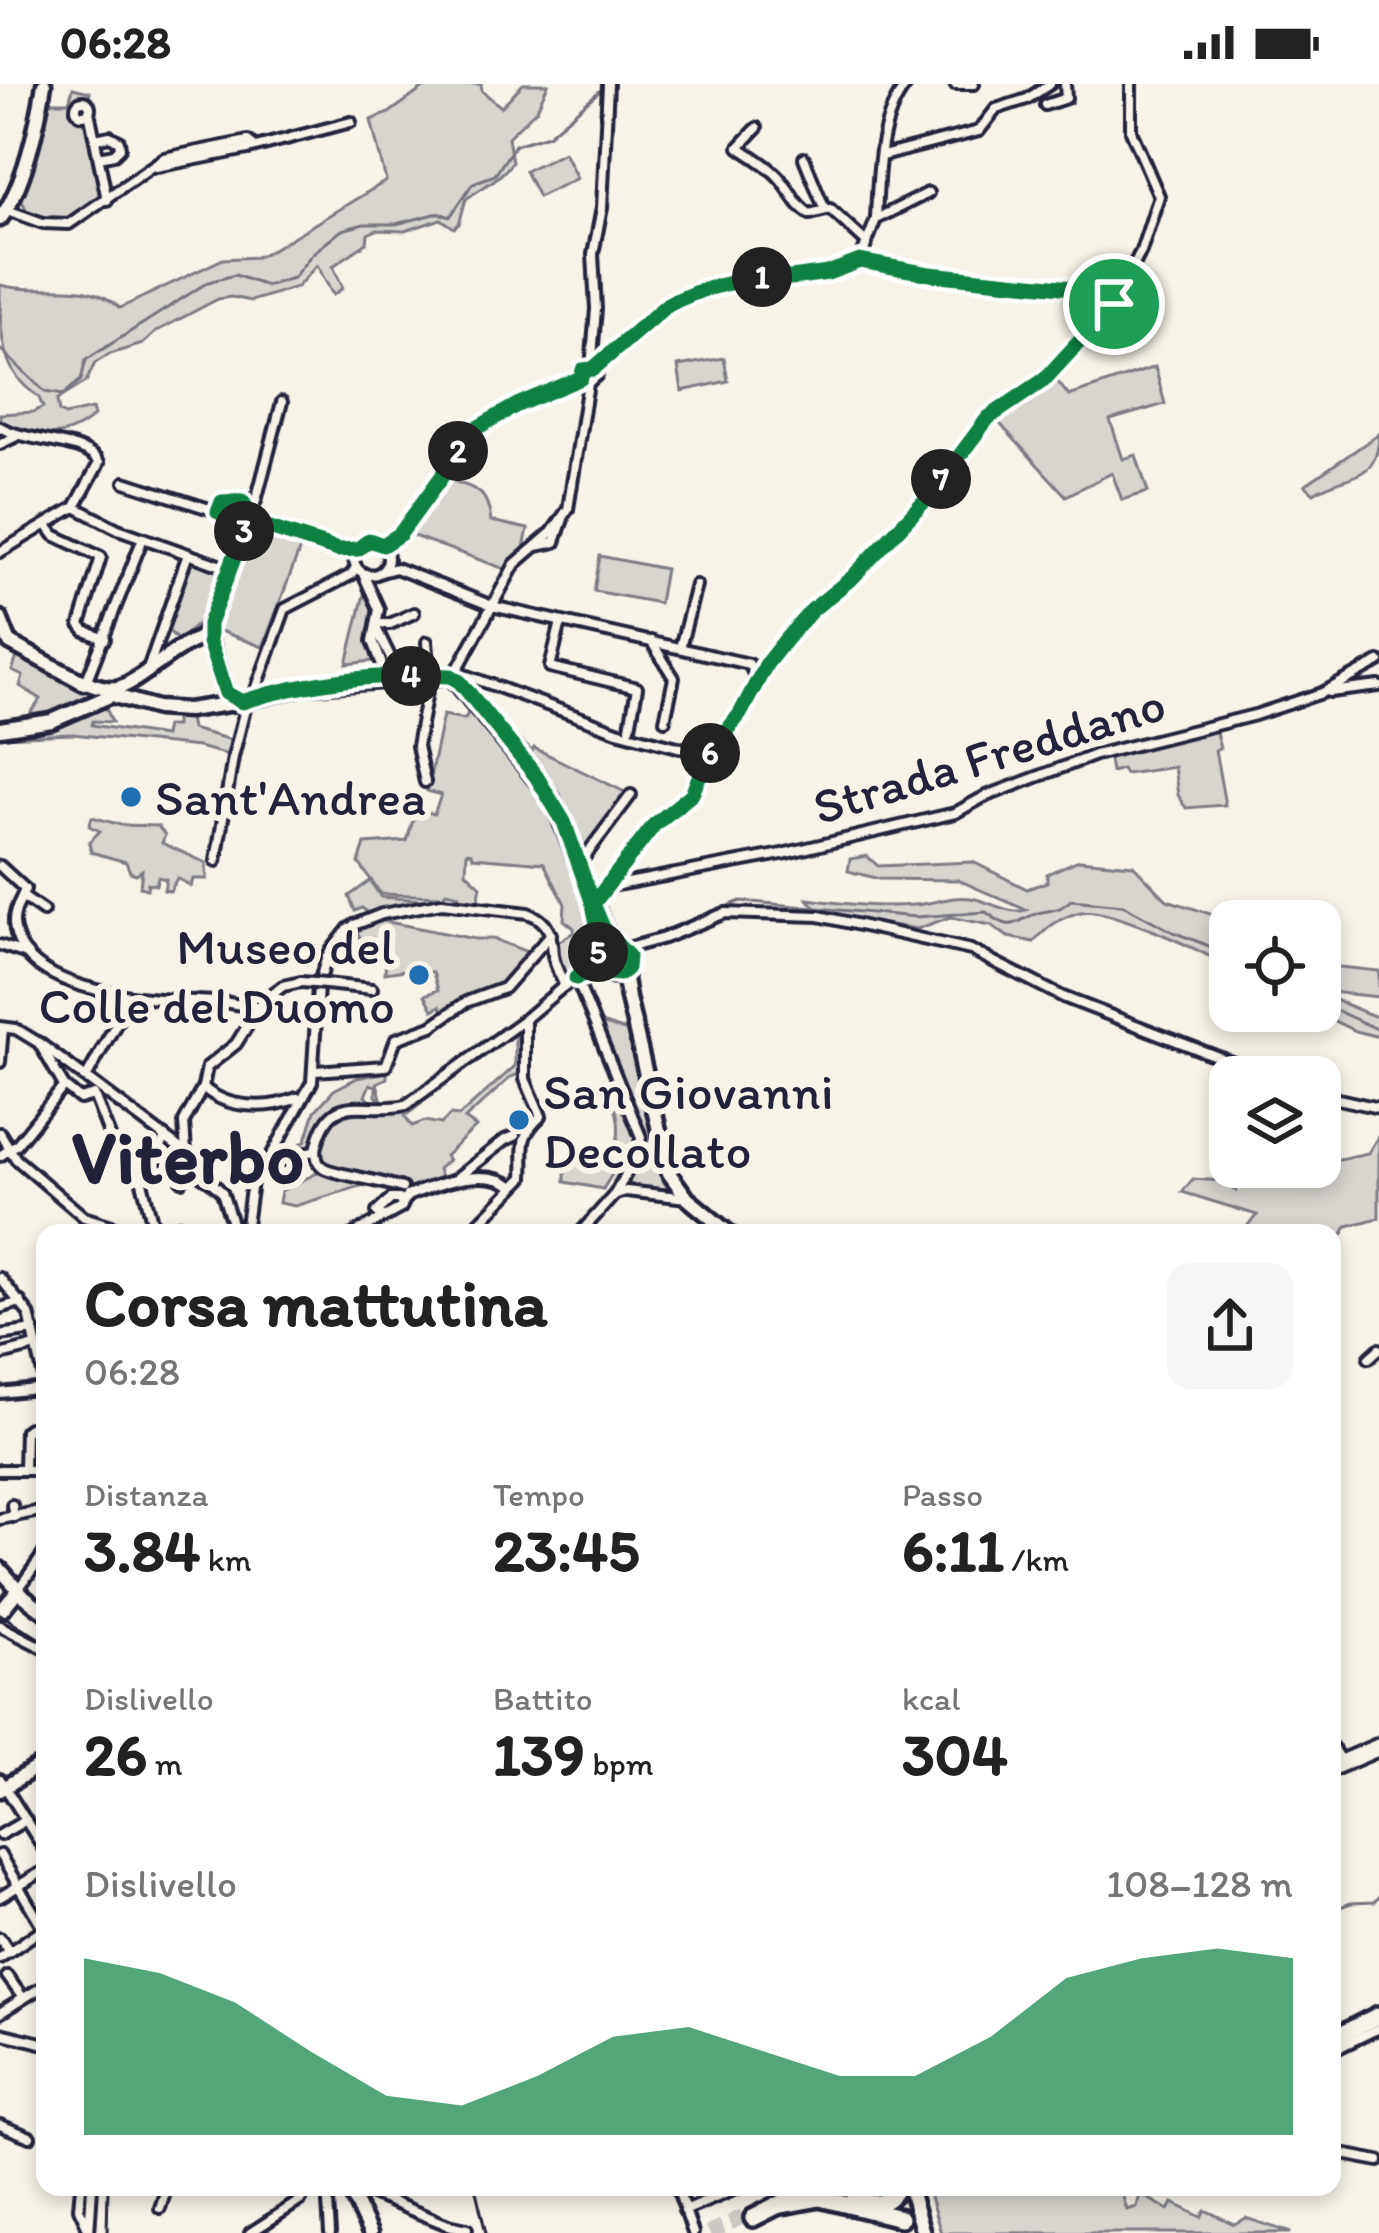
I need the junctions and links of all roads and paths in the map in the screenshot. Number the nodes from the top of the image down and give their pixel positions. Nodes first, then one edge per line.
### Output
1 (608, 84) edge
2 (907, 84) edge
3 (955, 84) edge
4 (974, 84) edge
5 (1050, 84) edge
6 (1065, 84) edge
7 (1131, 84) edge
8 (42, 88) edge
9 (1045, 105) dead end
10 (89, 111) dead end
11 (351, 122) dead end
12 (758, 128) dead end
13 (95, 139) junction
14 (882, 156) junction
15 (99, 157) junction
16 (805, 158) dead end
17 (928, 193) dead end
18 (107, 200) junction
19 (825, 210) junction
20 (4, 214) edge
21 (876, 219) junction
22 (867, 243) junction
23 (860, 261) junction
24 (1114, 304) junction
25 (592, 368) junction
26 (585, 380) junction
27 (282, 402) dead end
28 (0, 427) edge
29 (19, 436) junction
30 (0, 444) edge
31 (125, 482) dead end
32 (75, 507) junction
33 (218, 512) junction
34 (248, 515) junction
35 (47, 525) junction
36 (143, 538) junction
37 (358, 549) junction
38 (338, 550) junction
39 (385, 550) junction
40 (0, 552) edge
41 (188, 554) junction
42 (230, 569) junction
43 (399, 569) junction
44 (357, 571) junction
45 (379, 574) junction
46 (696, 585) dead end
47 (373, 592) junction
48 (492, 606) junction
49 (414, 613) dead end
50 (0, 618) edge
51 (381, 620) junction
52 (561, 622) junction
53 (105, 639) junction
54 (203, 640) junction
55 (5, 641) edge
56 (651, 641) junction
57 (427, 642) dead end
58 (680, 648) junction
59 (1379, 662) edge
60 (149, 666) junction
61 (453, 675) junction
62 (393, 678) junction
63 (82, 681) junction
64 (429, 681) junction
65 (757, 681) junction
66 (127, 684) junction
67 (473, 686) junction
68 (1379, 686) edge
69 (226, 693) junction
70 (1322, 693) junction
71 (247, 700) junction
72 (133, 701) junction
73 (90, 703) junction
74 (217, 706) junction
75 (664, 720) dead end
76 (630, 727) dead end
77 (0, 729) edge
78 (708, 755) junction
79 (425, 782) dead end
80 (631, 795) dead end
81 (216, 861) dead end
82 (579, 864) junction
83 (0, 866) edge
84 (611, 886) junction
85 (23, 897) junction
86 (593, 904) junction
87 (44, 910) dead end
88 (550, 934) junction
89 (0, 946) edge
90 (29, 953) junction
91 (624, 957) junction
92 (601, 965) junction
93 (576, 978) junction
94 (565, 986) junction
95 (372, 989) dead end
96 (124, 995) junction
97 (258, 1006) junction
98 (525, 1019) junction
99 (2, 1027) edge
100 (633, 1027) junction
101 (39, 1043) junction
102 (1216, 1056) edge
103 (0, 1062) edge
104 (314, 1070) junction
105 (86, 1078) junction
106 (64, 1086) junction
107 (202, 1087) junction
108 (300, 1097) junction
109 (1341, 1100) edge
110 (1379, 1108) edge
111 (0, 1133) edge
112 (515, 1136) dead end
113 (165, 1137) junction
114 (316, 1150) junction
115 (5, 1154) edge
116 (259, 1167) junction
117 (187, 1168) junction
118 (457, 1178) junction
119 (140, 1179) junction
120 (672, 1180) junction
121 (514, 1187) junction
122 (405, 1192) junction
123 (615, 1194) junction
124 (662, 1195) junction
125 (394, 1197) junction
126 (687, 1198) junction
127 (402, 1207) junction
128 (384, 1217) junction
129 (106, 1224) edge
130 (154, 1224) edge
131 (233, 1224) edge
132 (246, 1224) edge
133 (371, 1224) edge
134 (479, 1224) edge
135 (588, 1224) edge
136 (718, 1224) edge
137 (0, 1277) edge
138 (21, 1302) junction
139 (0, 1308) edge
140 (34, 1330) junction
141 (0, 1335) edge
142 (36, 1346) joint
143 (1379, 1349) edge
144 (0, 1355) edge
145 (1369, 1358) dead end
146 (36, 1387) edge
147 (0, 1393) edge
148 (36, 1428) edge
149 (24, 1469) junction
150 (0, 1470) edge
151 (36, 1470) edge
152 (12, 1505) dead end
153 (36, 1512) edge
154 (14, 1517) junction
155 (0, 1519) edge
156 (36, 1565) edge
157 (0, 1569) edge
158 (18, 1590) junction
159 (36, 1603) edge
160 (2, 1610) edge
161 (0, 1626) edge
162 (36, 1644) edge
163 (1379, 1747) edge
164 (1341, 1763) edge
165 (36, 1767) edge
166 (2, 1785) edge
167 (26, 1820) junction
168 (36, 1831) edge
169 (0, 1835) edge
170 (0, 1855) edge
171 (36, 1875) edge
172 (17, 1886) junction
173 (0, 1897) edge
174 (36, 1916) edge
175 (36, 1934) edge
176 (0, 1938) edge
177 (4, 1955) edge
178 (7, 1976) dead end
179 (36, 1990) edge
180 (22, 1998) junction
181 (0, 2013) edge
182 (1379, 2022) edge
183 (0, 2033) edge
184 (1341, 2041) edge
185 (36, 2042) edge
186 (0, 2125) edge
187 (30, 2137) dead end
188 (1341, 2154) edge
189 (1379, 2161) edge
190 (80, 2196) edge
191 (91, 2196) edge
192 (164, 2196) edge
193 (303, 2196) edge
194 (328, 2196) edge
195 (355, 2196) edge
196 (374, 2196) edge
197 (680, 2196) edge
198 (719, 2196) edge
199 (788, 2196) edge
200 (791, 2196) edge
201 (858, 2196) edge
202 (892, 2196) edge
203 (909, 2196) edge
204 (777, 2206) junction
205 (160, 2208) dead end
206 (684, 2210) junction
207 (908, 2214) junction
208 (467, 2229) dead end
209 (89, 2231) edge
210 (250, 2233) edge
211 (330, 2233) edge
212 (370, 2233) edge
213 (693, 2233) edge
214 (921, 2233) edge

1 - 25 street
2 - 14 street
3 - 4 street
5 - 14 street
6 - 9 street
7 - 24 street
8 - 20 main road
10 - 13 street
11 - 18 street
12 - 19 street
13 - 15 street
13 - 15 street
14 - 21 street
15 - 18 street
16 - 19 street
17 - 21 street
18 - 20 street
19 - 22 street
21 - 22 street
22 - 23 street
23 - 24 street
23 - 25 street
24 - 65 street
25 - 26 street
26 - 39 street
26 - 48 street
27 - 34 street
28 - 29 street
29 - 30 street
29 - 32 street
31 - 33 street
32 - 35 street
32 - 36 street
33 - 34 street
33 - 34 street
34 - 38 street
34 - 42 street
35 - 40 street
35 - 53 street
36 - 41 street
36 - 53 street
37 - 38 street
37 - 39 street
37 - 44 street
38 - 44 street
39 - 43 street
39 - 45 street
41 - 42 street
41 - 60 street
42 - 54 street
43 - 45 street
43 - 48 street
44 - 45 street
44 - 47 street
44 - 71 street
45 - 47 street
46 - 58 street
47 - 51 street
48 - 52 street
48 - 61 street
49 - 51 street
50 - 55 main road
51 - 62 street
52 - 56 street
52 - 76 street
53 - 63 street
54 - 60 main road
54 - 69 main road
55 - 63 main road
56 - 58 street
56 - 75 street
57 - 64 street
58 - 65 street
59 - 70 street, Strada Freddano
60 - 66 main road
61 - 64 main road
61 - 67 main road
62 - 64 main road
62 - 71 main road
63 - 66 main road
63 - 73 main road
64 - 79 street
65 - 78 street
66 - 72 main road
67 - 78 street
67 - 82 main road
68 - 70 street
69 - 71 main road
69 - 74 main road
70 - 84 street, Strada Freddano
71 - 74 main road
71 - 81 street
72 - 73 main road
72 - 74 main road
73 - 77 main road
78 - 84 street
80 - 82 street
82 - 86 main road
83 - 85 street
84 - 86 street
85 - 87 street
85 - 90 street
86 - 91 main road
86 - 92 main road
88 - 94 street
88 - 104 street
88 - 104 street
89 - 90 street
90 - 96 street
91 - 92 main road
91 - 92 main road
91 - 100 main road
91 - 102 street
92 - 93 street
92 - 100 main road
93 - 94 street
93 - 123 street
94 - 98 street
95 - 97 street, bridge
96 - 97 street
96 - 105 street
97 - 107 street
98 - 114 street
98 - 121 street
99 - 101 street
99 - 103 street
100 - 120 main road
101 - 105 street
101 - 106 street
104 - 108 street
105 - 113 street
106 - 115 street
106 - 119 street
107 - 108 street
107 - 117 street
108 - 116 street
109 - 110 street
111 - 115 street
112 - 118 street
113 - 117 street
113 - 119 street
114 - 116 street
114 - 122 street
115 - 129 street
116 - 132 street
117 - 131 street
118 - 121 street
118 - 122 street
119 - 130 street
120 - 124 street
120 - 126 main road
121 - 134 street
122 - 125 street
122 - 127 street
123 - 124 street
123 - 135 street
124 - 126 street
125 - 127 street
125 - 128 street
126 - 136 main road
127 - 128 street
128 - 133 street
137 - 138 street
138 - 139 street
138 - 140 street
140 - 141 street
140 - 142 street
142 - 144 street
143 - 145 street
146 - 147 street
148 - 149 street
149 - 150 street
149 - 151 street
152 - 154 street
153 - 154 street
154 - 155 street
156 - 158 street
157 - 158 main road
158 - 159 main road
158 - 160 main road
161 - 162 street
163 - 164 street
165 - 166 main road
166 - 167 street
167 - 168 street
167 - 169 street
170 - 172 street
171 - 172 street
172 - 173 street
172 - 174 street
175 - 177 street
176 - 177 street
178 - 180 street
179 - 180 street
180 - 181 street
182 - 184 highway
183 - 185 street
186 - 187 street
188 - 189 street
190 - 209 street
191 - 209 street
192 - 205 street
193 - 210 street
194 - 211 street
195 - 212 main road
196 - 208 street
197 - 206 street
198 - 206 street
199 - 204 highway
200 - 204 highway
201 - 202 highway
203 - 207 main road
204 - 207 highway
206 - 213 street
207 - 214 main road

